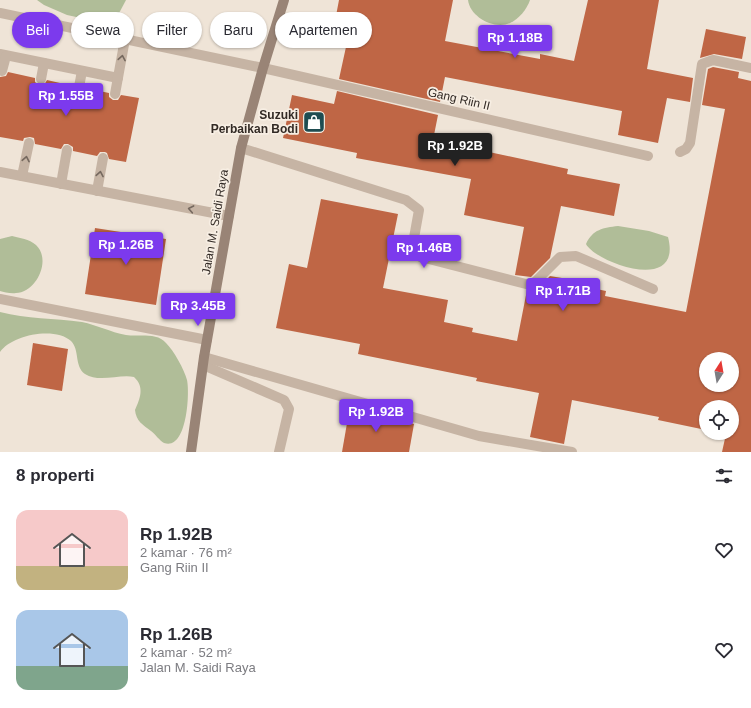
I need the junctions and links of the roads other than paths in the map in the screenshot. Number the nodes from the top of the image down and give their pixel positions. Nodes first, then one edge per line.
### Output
1 (284, 0) edge
2 (0, 13) edge
3 (71, 28) edge
4 (134, 41) edge
5 (123, 48) edge
6 (3, 55) edge
7 (44, 63) junction
8 (263, 68) junction
9 (751, 68) edge
10 (2, 71) dead end
11 (82, 71) junction
12 (118, 78) junction
13 (41, 79) dead end
14 (79, 87) dead end
15 (115, 94) dead end
16 (29, 142) dead end
17 (241, 148) junction
18 (67, 150) dead end
19 (680, 152) dead end
20 (648, 156) dead end
21 (103, 158) dead end
22 (0, 172) edge
23 (22, 176) junction
24 (61, 184) junction
25 (97, 191) junction
26 (229, 216) junction
27 (653, 289) dead end
28 (0, 299) edge
29 (207, 340) junction
30 (203, 361) junction
31 (191, 452) edge
32 (279, 452) edge
33 (572, 452) edge

1 - 8 street, Jalan M. Saidi Raya
2 - 3 street, Gang Riin II
4 - 8 street, Gang Riin II
12 -> 5 street
6 - 7 street
6 - 10 street
7 - 11 street
7 - 13 street
8 - 17 street, Jalan M. Saidi Raya
8 - 20 street, Gang Riin II
9 - 19 street
11 - 12 street
11 - 14 street
12 - 15 street
23 -> 16 street
17 - 26 street, Jalan M. Saidi Raya
17 - 27 street
18 - 24 street
25 -> 21 street
22 - 23 street
23 - 24 street
24 - 25 street
26 -> 25 street
26 - 29 street, Jalan M. Saidi Raya
28 - 29 street
29 - 30 street, Jalan M. Saidi Raya
30 - 31 street, Jalan M. Saidi Raya
30 - 32 street
30 - 33 street

